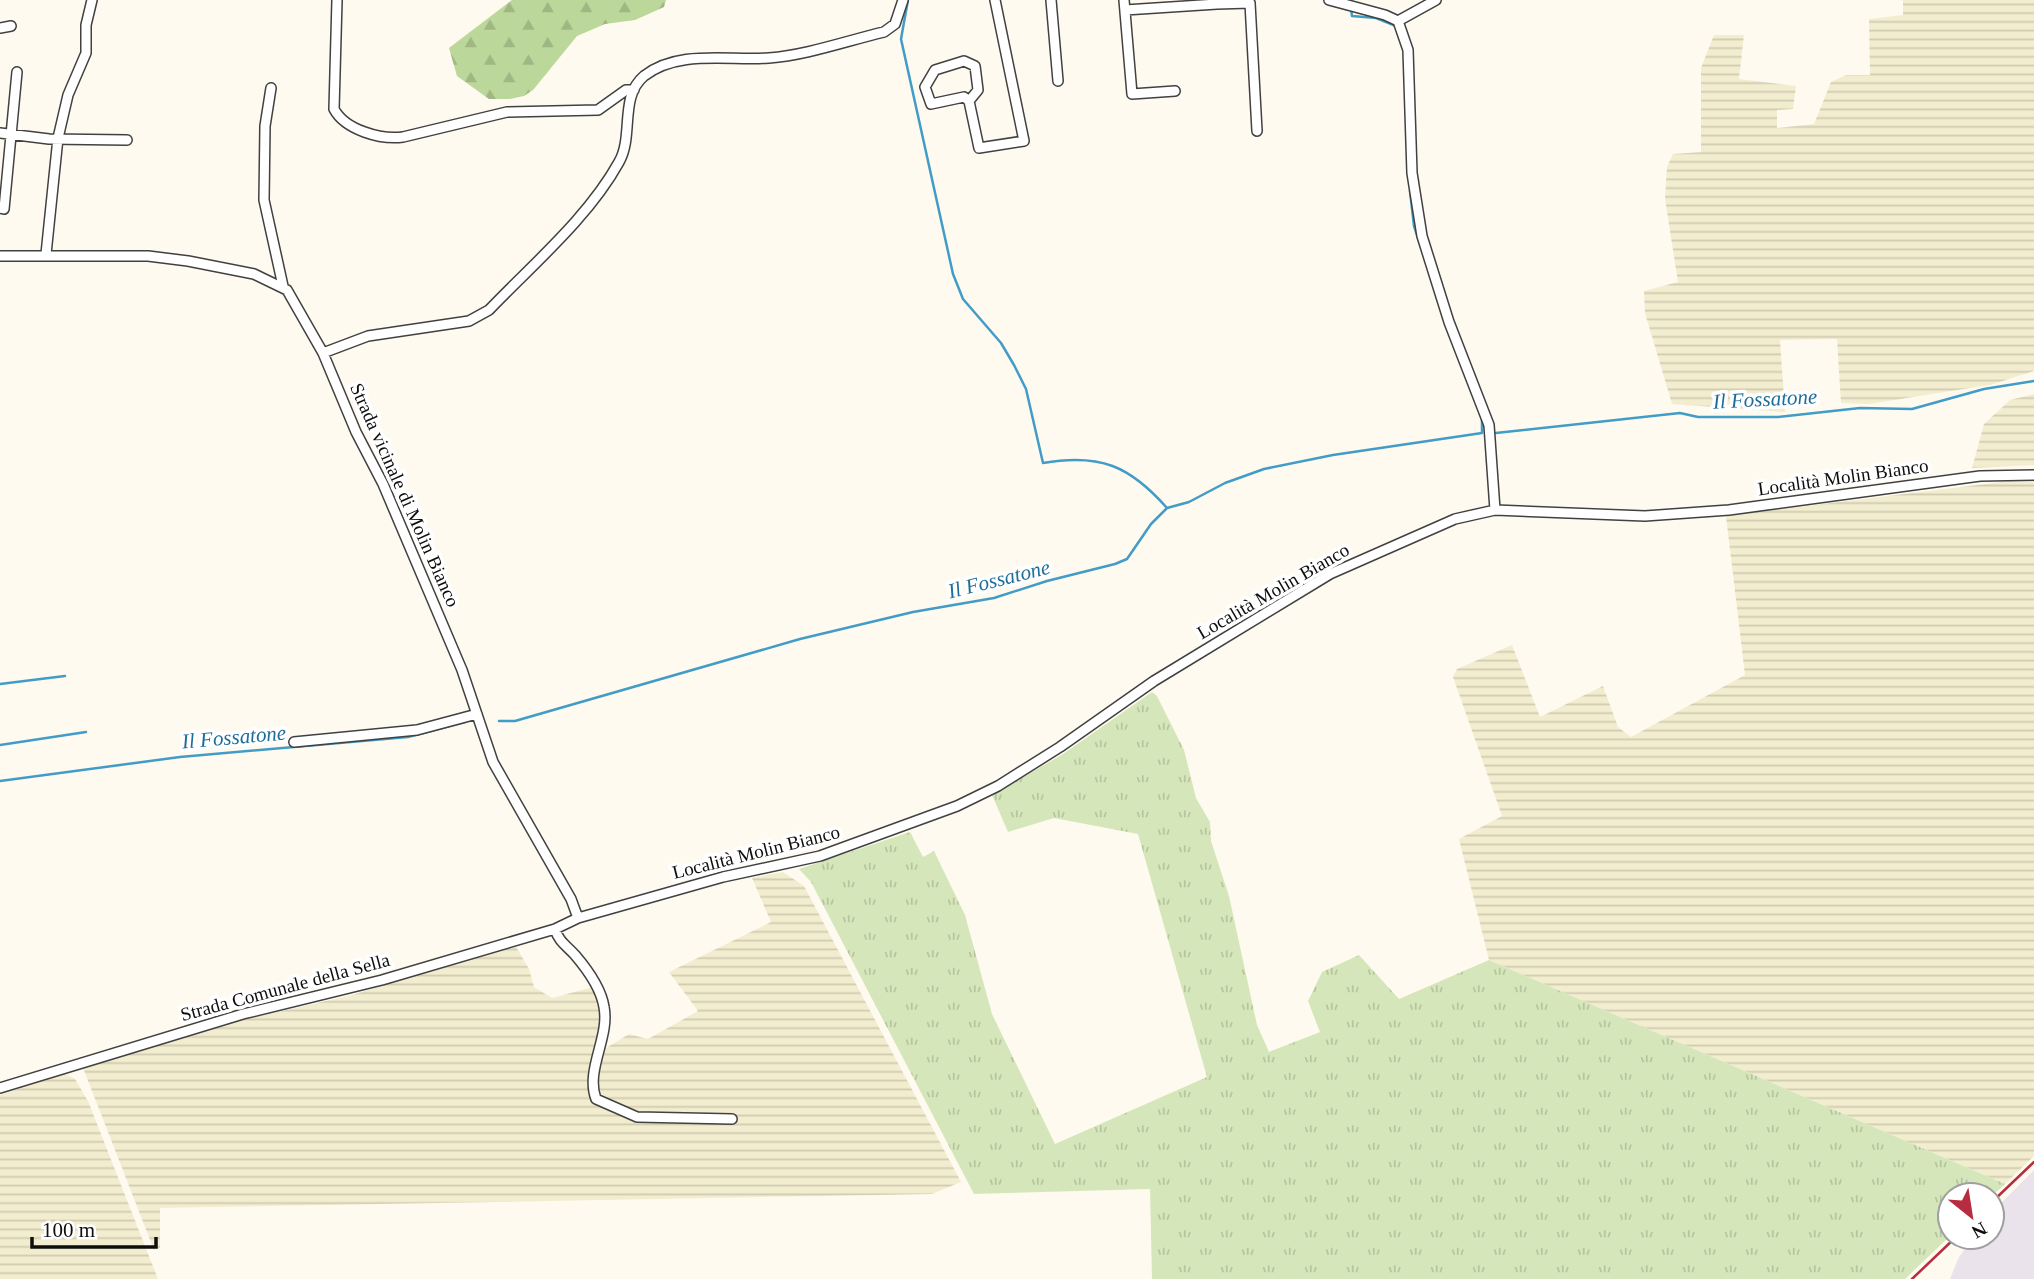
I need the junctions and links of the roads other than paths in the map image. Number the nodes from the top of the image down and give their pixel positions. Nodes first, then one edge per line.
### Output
1 (92, 0) edge
2 (337, 0) edge
3 (903, 0) edge
4 (995, 0) edge
5 (1051, 0) edge
6 (1329, 0) edge
7 (1436, 0) edge
8 (1217, 2) edge
9 (1352, 3) edge
10 (1124, 5) edge
11 (1398, 22) junction
12 (11, 26) dead end
13 (0, 28) edge
14 (17, 72) dead end
15 (1058, 81) dead end
16 (271, 88) dead end
17 (634, 90) junction
18 (1175, 91) dead end
19 (969, 101) junction
20 (1257, 131) dead end
21 (0, 133) edge
22 (12, 134) junction
23 (58, 138) junction
24 (127, 140) dead end
25 (0, 208) edge
26 (46, 254) junction
27 (0, 256) edge
28 (287, 290) junction
29 (323, 353) junction
30 (2034, 475) edge
31 (1495, 510) junction
32 (477, 714) junction
33 (294, 742) dead end
34 (578, 918) junction
35 (555, 929) junction
36 (0, 1088) edge
37 (732, 1119) dead end

1 - 23 street
2 - 17 street
3 - 17 street
4 - 19 street
5 - 15 street
6 - 9 street
7 - 11 street
8 - 10 street
8 - 20 street
9 - 11 street
10 - 18 street
11 - 31 street
12 - 13 street
14 - 22 street
16 - 28 street, Strada vicinale di Molin Bianco
17 - 29 street
19 - 19 street
21 - 22 street
22 - 23 street
22 - 25 street
23 - 24 street
23 - 26 street
26 - 27 street
26 - 28 street
28 - 29 street, Strada vicinale di Molin Bianco
29 - 32 street, Strada vicinale di Molin Bianco
30 - 31 street, Località Molin Bianco
31 - 34 street, Località Molin Bianco
32 - 33 street
32 - 34 street, Strada vicinale di Molin Bianco
34 - 35 street, Strada Comunale della Sella
35 - 36 street, Strada Comunale della Sella
35 - 37 street

